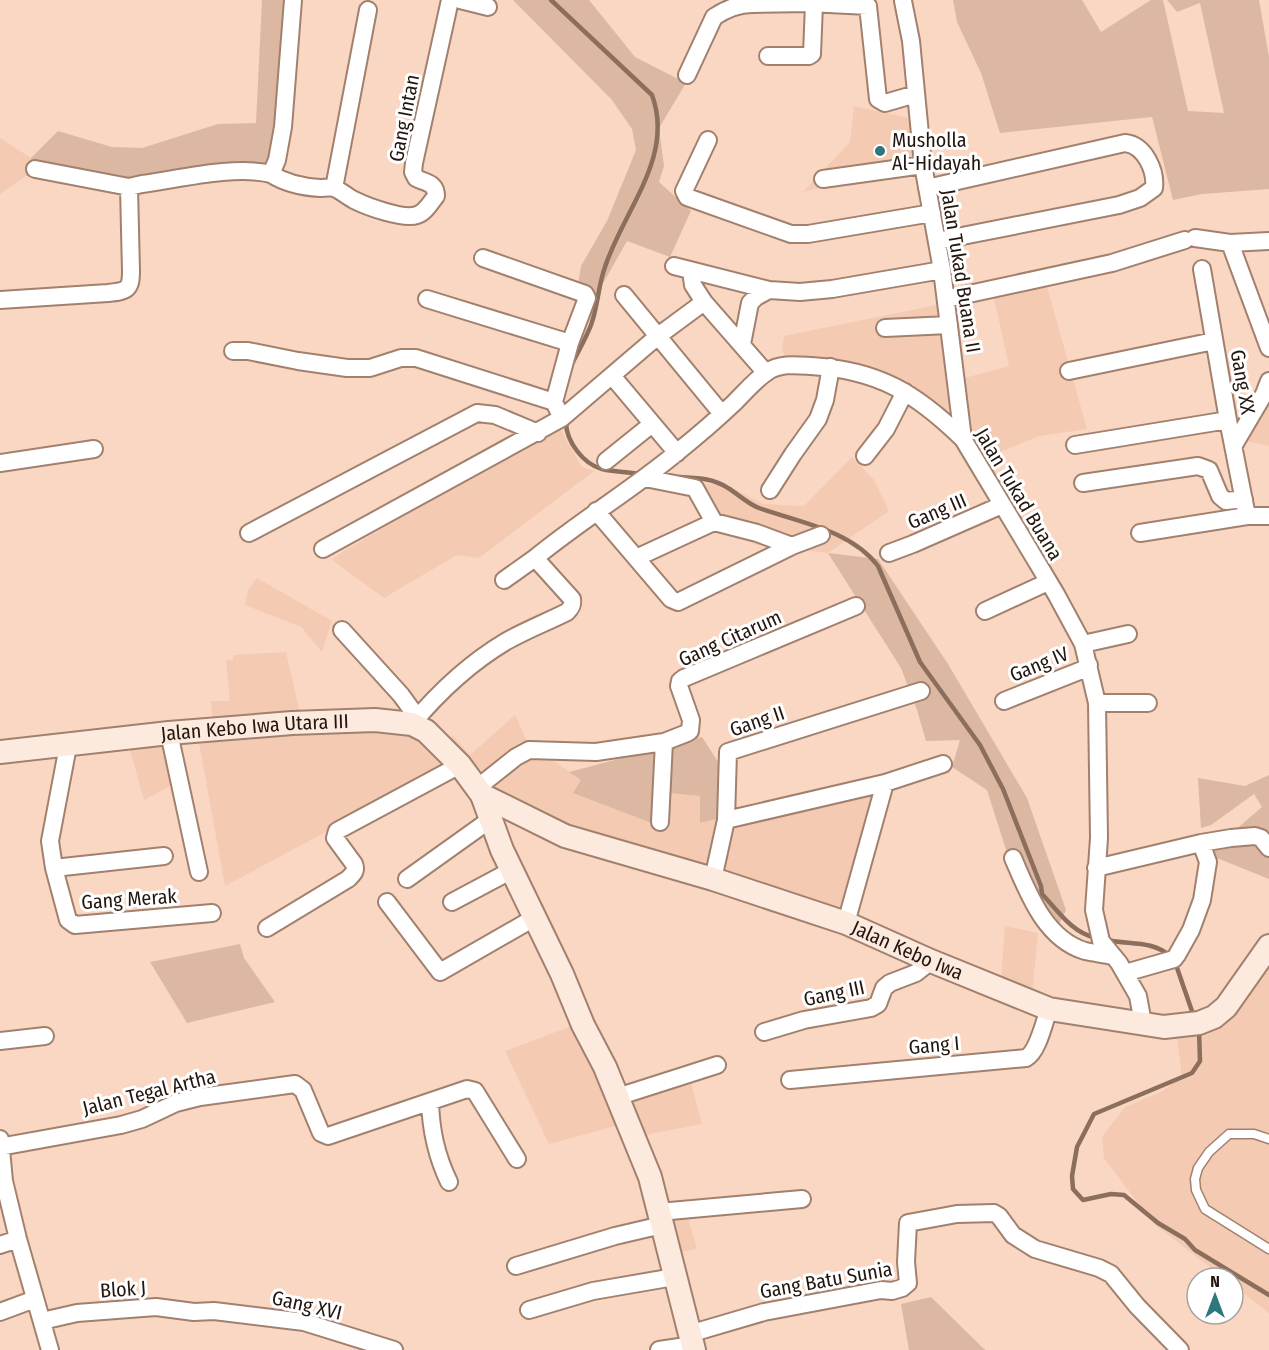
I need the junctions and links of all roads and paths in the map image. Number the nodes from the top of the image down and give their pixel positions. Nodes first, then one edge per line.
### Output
1 (293, 0) edge
2 (450, 0) edge
3 (460, 0) edge
4 (903, 1) edge
5 (751, 2) edge
6 (868, 3) edge
7 (814, 4) junction
8 (488, 7) dead end
9 (368, 10) dead end
10 (768, 56) dead end
11 (687, 75) dead end
12 (916, 94) junction
13 (708, 140) dead end
14 (923, 165) junction
15 (35, 169) dead end
16 (271, 174) junction
17 (823, 179) dead end
18 (129, 187) junction
19 (334, 188) junction
20 (927, 188) junction
21 (932, 213) junction
22 (937, 241) junction
23 (1269, 241) edge
24 (1230, 243) junction
25 (483, 258) dead end
26 (674, 266) dead end
27 (1203, 269) dead end
28 (942, 270) junction
29 (691, 271) junction
30 (770, 290) junction
31 (624, 295) dead end
32 (427, 299) dead end
33 (946, 299) junction
34 (0, 300) edge
35 (706, 306) junction
36 (949, 325) junction
37 (885, 328) dead end
38 (658, 336) junction
39 (1214, 341) junction
40 (570, 343) junction
41 (742, 344) junction
42 (1269, 348) edge
43 (233, 351) dead end
44 (831, 367) junction
45 (1069, 371) dead end
46 (766, 373) junction
47 (613, 377) junction
48 (1269, 381) edge
49 (905, 392) junction
50 (554, 402) junction
51 (722, 414) junction
52 (565, 416) junction
53 (1228, 420) junction
54 (652, 424) junction
55 (538, 433) junction
56 (963, 439) junction
57 (1075, 445) dead end
58 (1234, 445) junction
59 (94, 449) dead end
60 (676, 453) junction
61 (865, 456) dead end
62 (606, 461) dead end
63 (0, 463) edge
64 (648, 476) junction
65 (1083, 483) dead end
66 (770, 490) dead end
67 (1002, 506) junction
68 (1246, 508) junction
69 (596, 511) junction
70 (1269, 516) edge
71 (714, 522) junction
72 (249, 533) dead end
73 (1140, 533) dead end
74 (821, 535) dead end
75 (792, 546) junction
76 (323, 549) dead end
77 (889, 553) dead end
78 (535, 558) junction
79 (636, 558) junction
80 (504, 580) dead end
81 (1048, 582) junction
82 (856, 606) dead end
83 (985, 611) dead end
84 (342, 630) dead end
85 (1128, 634) dead end
86 (1083, 644) junction
87 (1089, 665) junction
88 (921, 692) dead end
89 (1004, 700) dead end
90 (1097, 703) junction
91 (1148, 703) dead end
92 (414, 721) junction
93 (169, 733) junction
94 (664, 742) junction
95 (68, 746) junction
96 (0, 752) edge
97 (943, 764) dead end
98 (460, 765) junction
99 (885, 783) junction
100 (479, 791) junction
101 (520, 814) junction
102 (726, 820) junction
103 (660, 822) dead end
104 (494, 827) junction
105 (1201, 843) junction
106 (1269, 848) edge
107 (164, 856) dead end
108 (1013, 858) dead end
109 (54, 868) junction
110 (1096, 868) junction
111 (512, 870) junction
112 (199, 872) dead end
113 (407, 879) dead end
114 (713, 879) junction
115 (387, 902) dead end
116 (452, 902) dead end
117 (212, 913) dead end
118 (534, 918) junction
119 (846, 923) junction
120 (267, 928) dead end
121 (1269, 946) edge
122 (1113, 956) junction
123 (931, 961) junction
124 (1125, 973) junction
125 (1049, 1009) junction
126 (1153, 1025) junction
127 (764, 1032) dead end
128 (45, 1036) dead end
129 (0, 1041) edge
130 (717, 1065) dead end
131 (790, 1080) dead end
132 (617, 1097) junction
133 (430, 1102) junction
134 (1269, 1138) edge
135 (0, 1144) edge
136 (517, 1159) dead end
137 (2, 1182) edge
138 (449, 1182) dead end
139 (801, 1198) dead end
140 (660, 1219) junction
141 (18, 1239) junction
142 (0, 1245) edge
143 (1269, 1249) edge
144 (516, 1266) dead end
145 (674, 1277) junction
146 (35, 1299) junction
147 (529, 1310) dead end
148 (208, 1311) joint
149 (0, 1312) edge
150 (42, 1321) junction
151 (692, 1343) edge
152 (50, 1350) edge
153 (394, 1350) edge
154 (659, 1350) edge
155 (1180, 1350) edge

1 - 16 street
2 - 19 street, Gang Intan
3 - 8 street
4 - 12 street, Jalan Tukad Buana II
5 - 7 street
5 - 11 street
6 - 7 street
6 - 12 street
7 - 10 street
9 - 19 street
12 - 14 street, Jalan Tukad Buana II
13 - 21 street
14 - 17 street
14 - 20 street, Jalan Tukad Buana II
15 - 18 street, Gang Intan
16 - 18 street, Gang Intan
16 - 19 street, Gang Intan
18 - 34 street
20 - 21 street, Jalan Tukad Buana II
20 - 22 street
21 - 22 street, Jalan Tukad Buana II
22 - 28 street, Jalan Tukad Buana II
23 - 24 street
24 - 33 street
24 - 42 street
25 - 40 street
26 - 29 street
27 - 39 street, Gang XX
28 - 30 street
28 - 33 street, Jalan Tukad Buana II
29 - 30 street
29 - 35 street
30 - 41 street
31 - 38 street
32 - 40 street
33 - 36 street, Jalan Tukad Buana II
35 - 38 street
35 - 41 street
36 - 37 street
36 - 56 street, Jalan Tukad Buana II
38 - 47 street
38 - 51 street
39 - 45 street
39 - 53 street, Gang XX
40 - 50 street
41 - 46 street
43 - 50 street
44 - 46 street, Jalan Tukad Buana
44 - 49 street, Jalan Tukad Buana
44 - 66 street
46 - 51 street, Jalan Tukad Buana
47 - 52 street
47 - 54 street
48 - 58 street
49 - 56 street, Jalan Tukad Buana
49 - 61 street
50 - 52 street
51 - 60 street, Jalan Tukad Buana
52 - 55 street
53 - 57 street
53 - 58 street, Gang XX
54 - 60 street
54 - 62 street
55 - 72 street
55 - 76 street
56 - 67 street, Jalan Tukad Buana
58 - 68 street, Gang XX
59 - 63 street
60 - 64 street, Jalan Tukad Buana
64 - 69 street, Jalan Tukad Buana
64 - 71 street
65 - 68 street
67 - 77 street, Gang III
67 - 81 street, Jalan Tukad Buana
68 - 70 street
68 - 73 street
69 - 78 street, Jalan Tukad Buana
69 - 79 street
71 - 75 street
71 - 79 street
74 - 75 street
75 - 79 street
78 - 80 street, Jalan Tukad Buana
78 - 92 street
81 - 83 street
81 - 86 street, Jalan Tukad Buana
82 - 94 street, Gang Citarum
84 - 92 street
85 - 86 street
86 - 87 street, Jalan Tukad Buana
87 - 89 street, Gang IV
87 - 90 street, Jalan Tukad Buana
88 - 102 street, Gang II
90 - 91 street
90 - 110 street, Jalan Tukad Buana
92 - 93 street, Jalan Kebo Iwa Utara III
92 - 98 street, Jalan Kebo Iwa Utara III
93 - 95 street, Jalan Kebo Iwa Utara III
93 - 112 street
94 - 100 street, Gang Citarum
94 - 103 street
95 - 96 street, Jalan Kebo Iwa Utara III
95 - 109 street, Gang Merak
97 - 99 street
98 - 100 street, Jalan Kebo Iwa Utara III
98 - 120 street
99 - 102 street
99 - 119 street
100 - 101 street, Jalan Kebo Iwa Utara III
100 - 104 street, Jalan Kebo Iwa Utara III
101 - 104 street
101 - 114 street, Jalan Kebo Iwa
102 - 114 street, Gang II
104 - 111 street
104 - 113 street
105 - 106 street
105 - 110 street
105 - 124 street
107 - 109 street, Gang Merak
108 - 122 street
109 - 117 street, Gang Merak
110 - 122 street, Jalan Tukad Buana
111 - 116 street
111 - 118 street
114 - 119 street, Jalan Kebo Iwa
115 - 118 street
118 - 132 street
119 - 123 street, Jalan Kebo Iwa
121 - 126 street, Jalan Kebo Iwa
122 - 124 street, Jalan Tukad Buana
123 - 125 street, Jalan Kebo Iwa
123 - 127 street, Gang III
124 - 126 street, Jalan Tukad Buana
125 - 126 street, Jalan Kebo Iwa
125 - 131 street, Gang I
128 - 129 street
130 - 132 street
132 - 140 street
133 - 135 street, Jalan Tegal Artha
133 - 136 street, Jalan Tegal Artha
133 - 138 street
134 - 143 lane
135 - 137 street
137 - 141 street
139 - 140 street
140 - 144 street
140 - 145 street
141 - 142 street
141 - 146 street
145 - 147 street
145 - 151 street
146 - 149 street
146 - 150 street
148 - 150 street, Blok J
148 - 153 street, Gang XVI
150 - 152 street
151 - 154 street
151 - 155 street, Gang Batu Sunia

